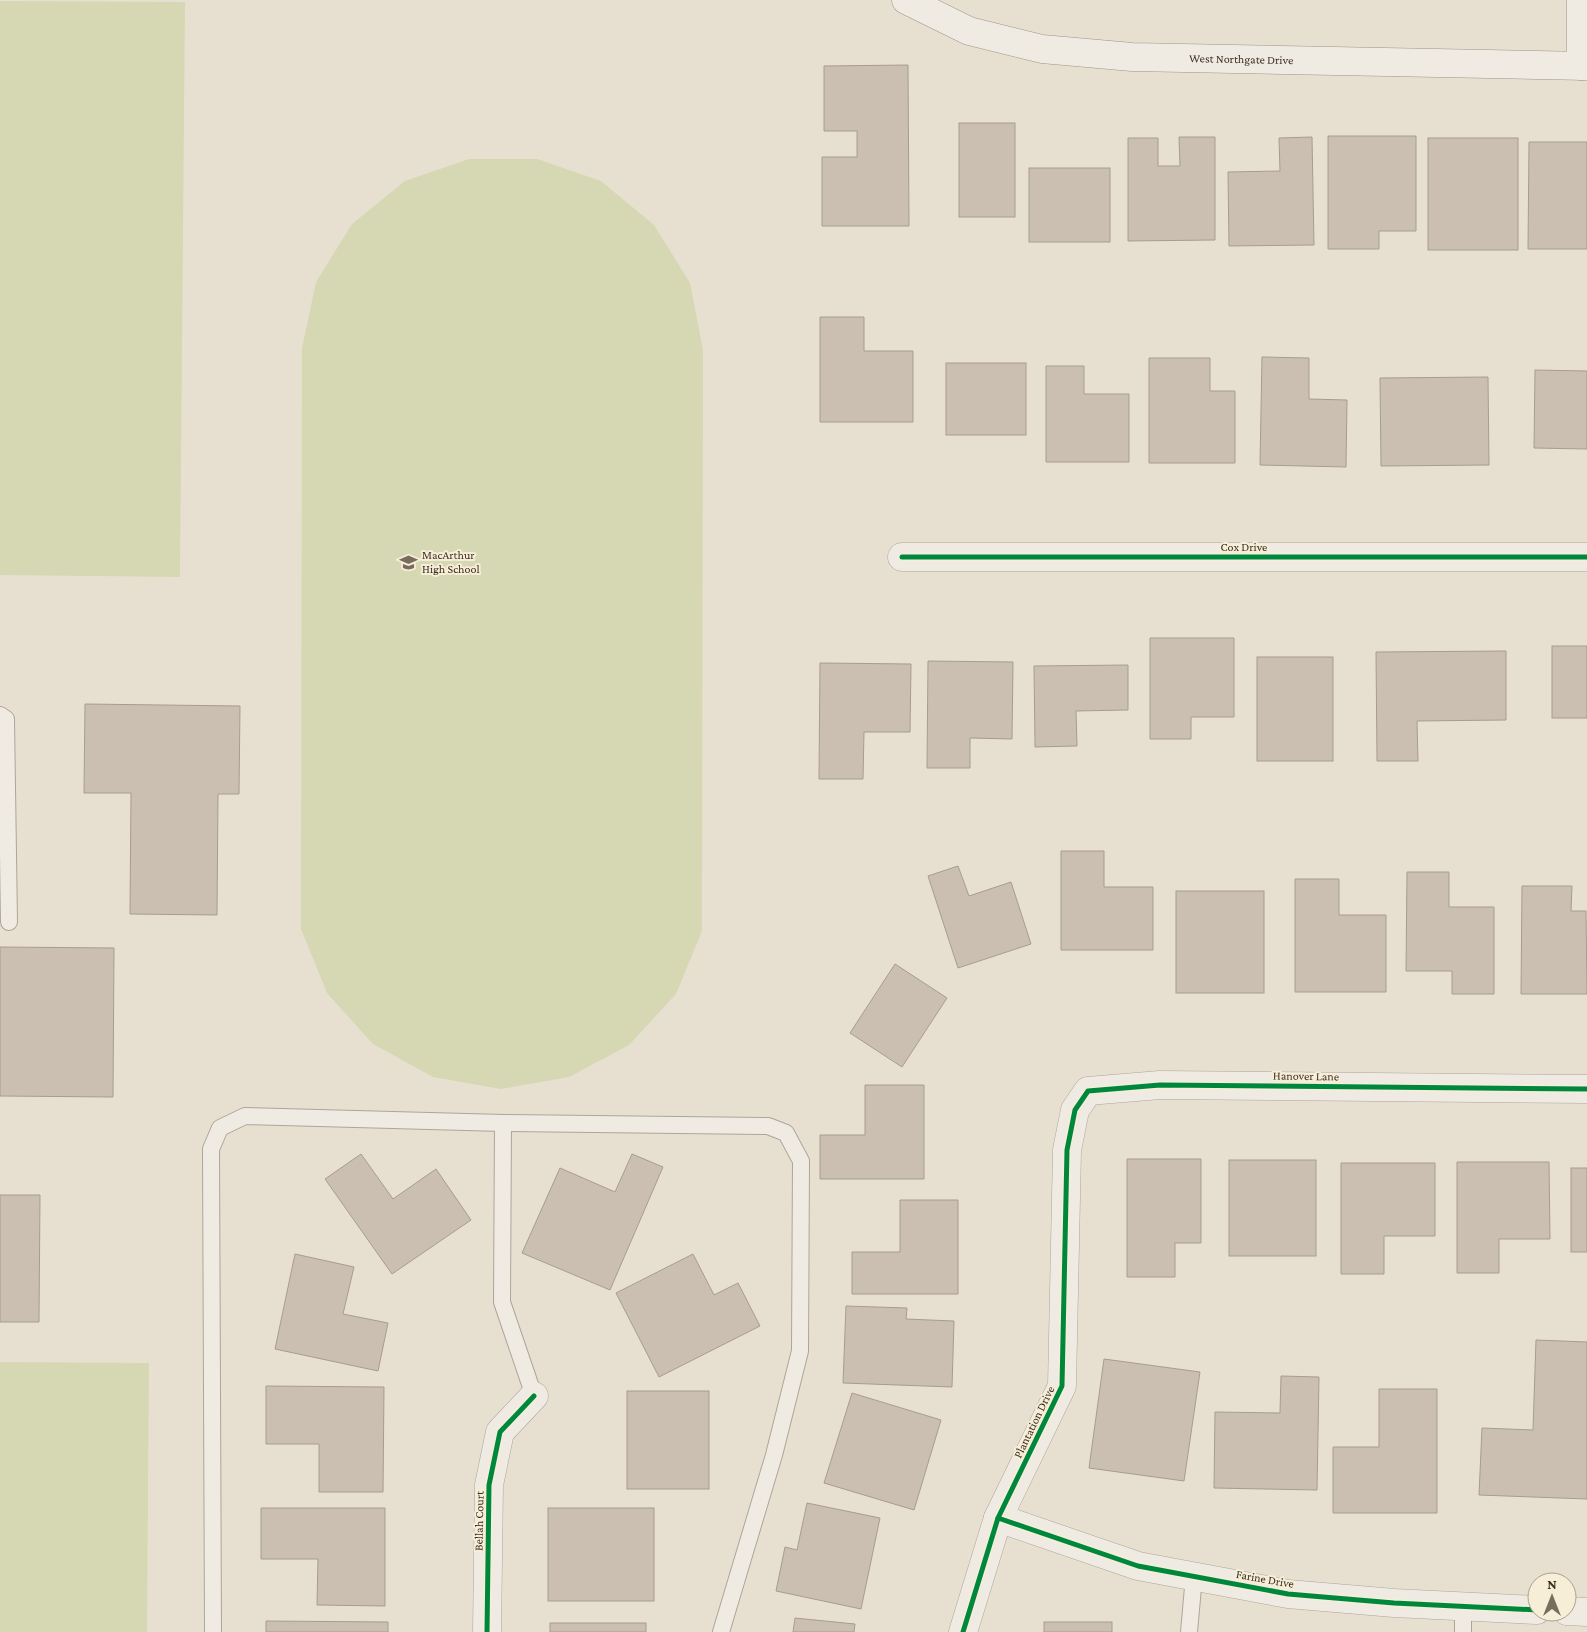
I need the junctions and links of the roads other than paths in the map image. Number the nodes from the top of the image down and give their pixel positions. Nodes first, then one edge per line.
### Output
1 (906, 0) edge
2 (1581, 0) edge
3 (1584, 66) edge
4 (902, 557) dead end
5 (1587, 558) edge
6 (0, 715) edge
7 (8, 922) dead end
8 (1587, 1089) edge
9 (503, 1123) junction
10 (1067, 1150) joint
11 (534, 1396) joint
12 (998, 1518) junction
13 (1194, 1576) junction
14 (1527, 1611) edge
15 (1463, 1619) edge
16 (213, 1632) edge
17 (487, 1632) edge
18 (721, 1632) edge
19 (963, 1632) edge
20 (1189, 1632) edge

1 - 3 street, West Northgate Drive
2 - 3 street
4 - 5 street, Cox Drive
6 - 7 lane
8 - 10 street, Hanover Lane
9 - 11 lane
9 - 16 lane
9 - 18 lane
10 - 12 street, Plantation Drive
11 - 17 street, Bellah Court
12 - 13 street, Farine Drive
12 - 19 street, Plantation Drive
13 - 15 street, Farine Drive
13 - 20 lane
14 - 15 street, Farine Drive

